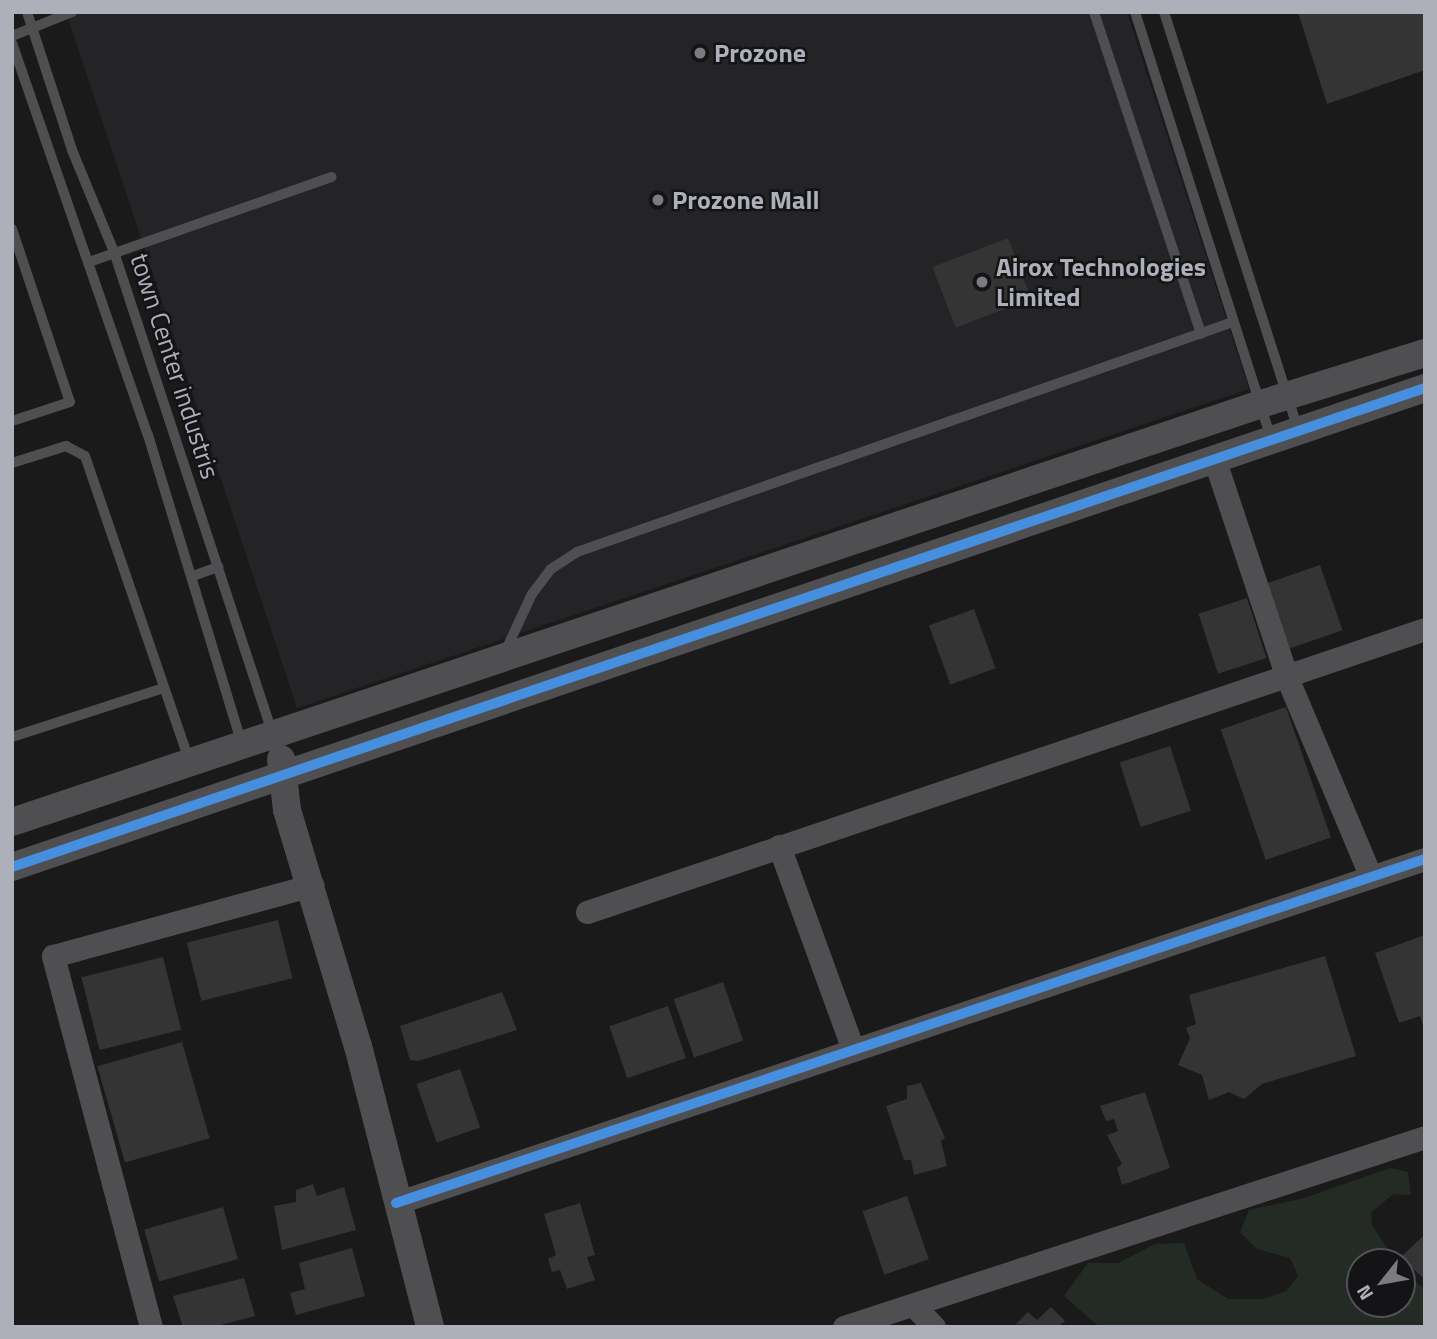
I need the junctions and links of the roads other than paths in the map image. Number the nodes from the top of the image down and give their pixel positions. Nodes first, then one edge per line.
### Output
1 (27, 12) edge
2 (72, 12) edge
3 (1094, 12) edge
4 (1135, 12) edge
5 (1164, 12) edge
6 (32, 26) junction
7 (12, 36) edge
8 (12, 43) edge
9 (72, 150) junction
10 (51, 157) junction
11 (332, 177) dead end
12 (12, 229) edge
13 (114, 252) junction
14 (89, 262) junction
15 (1233, 323) junction
16 (1201, 334) junction
17 (1425, 353) edge
18 (1425, 388) edge
19 (1288, 396) junction
20 (1261, 404) junction
21 (12, 421) edge
22 (1298, 430) junction
23 (1271, 439) junction
24 (1214, 458) junction
25 (12, 463) edge
26 (218, 567) junction
27 (193, 576) junction
28 (1425, 629) edge
29 (501, 660) junction
30 (1286, 675) junction
31 (164, 688) junction
32 (274, 736) junction
33 (12, 737) edge
34 (243, 746) junction
35 (191, 763) junction
36 (286, 772) junction
37 (258, 785) junction
38 (287, 810) junction
39 (12, 822) edge
40 (779, 846) junction
41 (1425, 859) edge
42 (12, 867) edge
43 (1371, 877) junction
44 (312, 885) junction
45 (587, 912) dead end
46 (853, 1049) junction
47 (1425, 1136) edge
48 (396, 1203) junction
49 (913, 1305) junction
50 (151, 1327) edge
51 (430, 1327) edge
52 (844, 1327) edge
53 (934, 1327) edge

1 - 6 lane, town Center industris
2 - 6 lane
3 - 16 lane
4 - 15 lane
5 - 19 lane
6 - 7 lane
6 - 9 lane, town Center industris
8 - 10 lane
9 - 10 lane
9 - 13 lane, town Center industris
10 - 14 lane
11 - 13 lane
12 - 21 lane
13 - 14 lane
13 - 26 lane, town Center industris
14 - 27 lane
15 - 16 lane
15 - 20 lane
16 - 29 lane
17 - 19 street
18 - 22 street
19 - 20 street
19 - 22 lane
20 - 23 lane
20 - 29 street
22 - 23 street
23 - 24 street
24 - 30 street
24 - 36 street
25 - 31 lane
26 - 27 lane
26 - 32 lane, town Center industris
27 - 34 lane
28 - 30 street
29 - 32 street
30 - 40 street
30 - 43 street
31 - 33 lane
31 - 35 lane
32 - 34 street
32 - 36 street
34 - 35 street
34 - 37 street
35 - 39 street
36 - 37 street
36 - 38 street
37 - 38 street
37 - 42 street
38 - 44 street
40 - 45 street
40 - 46 street
41 - 43 street
43 - 46 street
44 - 48 street
44 - 50 street
46 - 48 street
47 - 49 street
48 - 51 street
49 - 52 street
49 - 53 street

